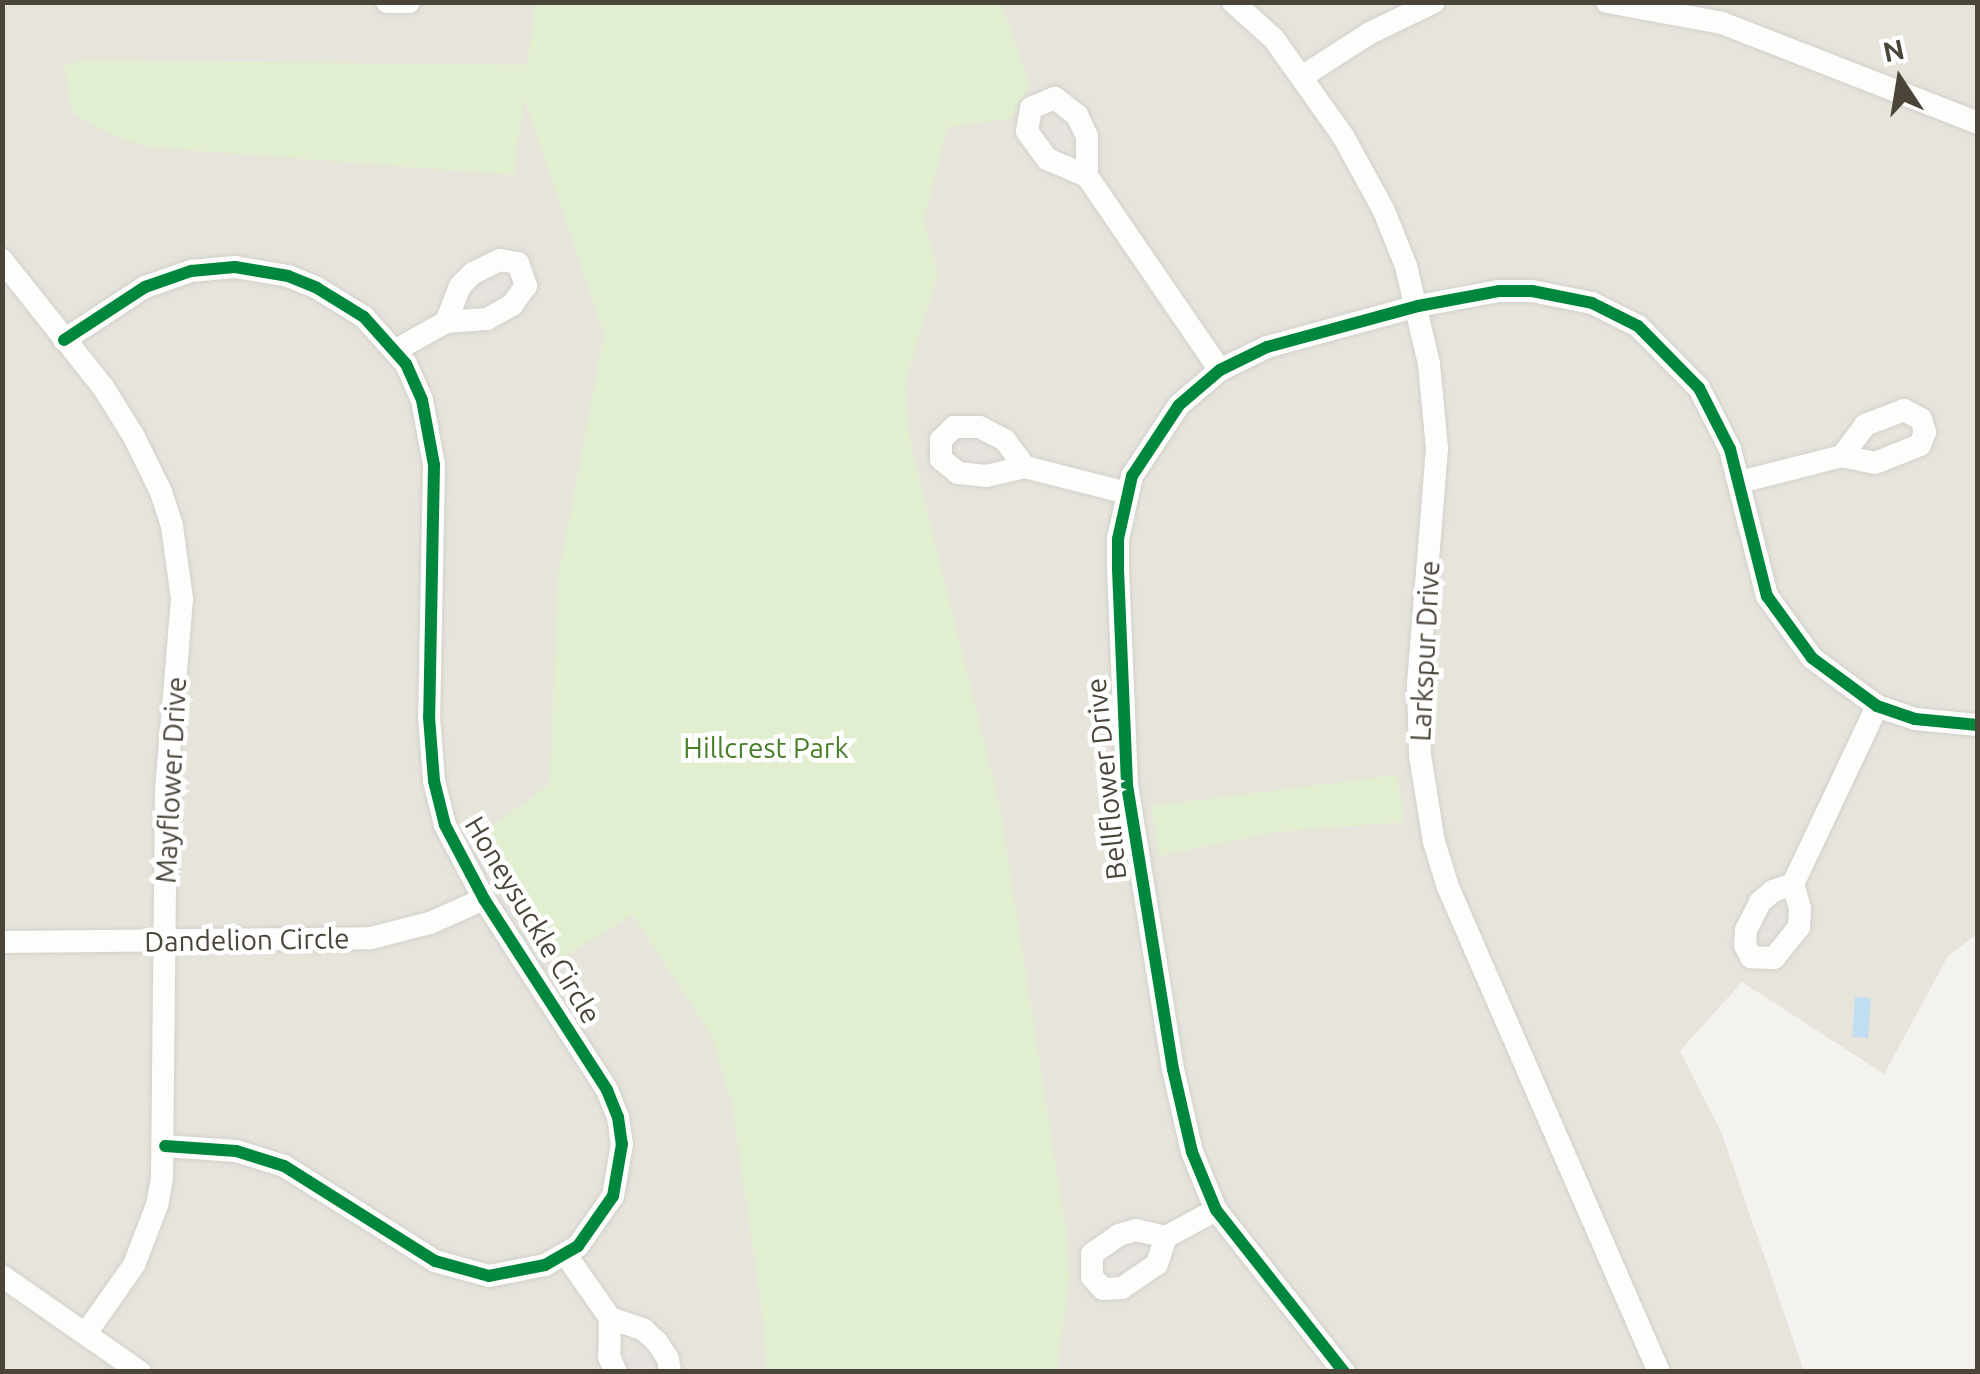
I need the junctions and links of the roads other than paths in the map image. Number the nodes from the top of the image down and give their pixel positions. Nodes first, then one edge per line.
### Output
1 (387, 2) edge
2 (410, 2) edge
3 (1233, 2) edge
4 (1434, 2) edge
5 (1607, 2) edge
6 (1303, 76) junction
7 (1978, 123) edge
8 (1087, 176) dead end
9 (2, 260) edge
10 (1418, 306) junction
11 (446, 322) dead end
12 (64, 340) junction
13 (396, 350) junction
14 (1220, 370) junction
15 (1842, 456) dead end
16 (1025, 467) dead end
17 (1740, 482) junction
18 (1126, 494) junction
19 (1877, 706) junction
20 (1978, 725) edge
21 (1793, 884) dead end
22 (484, 899) junction
23 (163, 941) junction
24 (2, 942) edge
25 (165, 1146) junction
26 (1216, 1210) junction
27 (1166, 1237) dead end
28 (566, 1255) junction
29 (2, 1276) edge
30 (610, 1318) junction
31 (86, 1333) junction
32 (140, 1372) edge
33 (616, 1372) edge
34 (670, 1372) edge
35 (1344, 1372) edge
36 (1659, 1372) edge

1 - 2 street
3 - 6 street, Larkspur Drive
4 - 6 street
5 - 7 street
6 - 10 street, Larkspur Drive
8 - 14 street
9 - 12 street, Mayflower Drive
10 - 14 street, Bellflower Drive
10 - 17 street, Bellflower Drive
10 - 36 street, Larkspur Drive
11 - 13 street
12 - 13 street, Honeysuckle Circle
12 - 23 street, Mayflower Drive
13 - 22 street, Honeysuckle Circle
14 - 18 street, Bellflower Drive
15 - 17 street
16 - 18 street
17 - 19 street, Bellflower Drive
18 - 26 street, Bellflower Drive
19 - 20 street
19 - 21 street
22 - 23 street, Dandelion Circle
22 - 28 street, Honeysuckle Circle
23 - 24 street, Dandelion Circle
23 - 25 street, Mayflower Drive
25 - 28 street, Honeysuckle Circle
25 - 31 street, Mayflower Drive
26 - 27 street
26 - 35 street, Bellflower Drive
28 - 30 street
29 - 31 street
30 - 33 street
30 - 34 street
31 - 32 street

